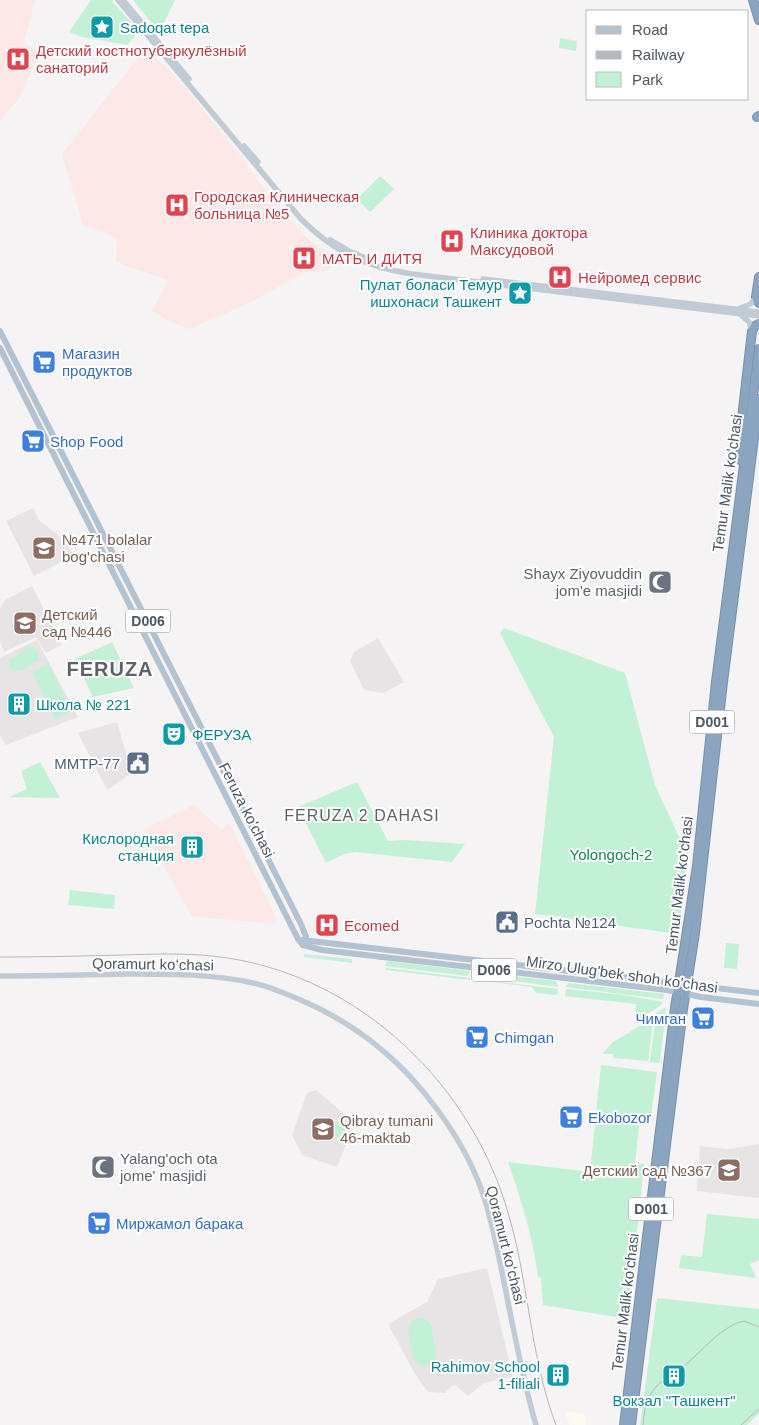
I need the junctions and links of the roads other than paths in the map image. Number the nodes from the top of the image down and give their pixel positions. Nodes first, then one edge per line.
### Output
1 (118, 0) edge
2 (123, 0) edge
3 (753, 0) edge
4 (759, 20) edge
5 (147, 33) junction
6 (759, 277) edge
7 (758, 301) edge
8 (737, 311) junction
9 (757, 319) edge
10 (0, 334) edge
11 (0, 348) edge
12 (759, 349) edge
13 (759, 398) edge
14 (45, 420) junction
15 (38, 424) junction
16 (759, 441) edge
17 (744, 492) junction
18 (130, 588) junction
19 (123, 591) junction
20 (256, 836) junction
21 (248, 840) junction
22 (306, 941) junction
23 (604, 975) junction
24 (0, 976) edge
25 (603, 983) junction
26 (682, 989) junction
27 (759, 993) edge
28 (759, 1004) edge
29 (647, 1265) junction
30 (534, 1425) edge
31 (624, 1425) edge
32 (631, 1425) edge

1 - 5 main road
2 - 5 main road
3 - 4 highway
5 - 8 main road
6 - 7 highway
7 - 8 main road
8 - 9 main road
8 - 9 main road
9 - 17 highway
10 - 14 main road, Feruza ko'chasi / D006
11 - 15 main road, Feruza ko'chasi / D006
12 - 17 highway, Temur Malik ko'chasi / D001
13 - 17 highway, Temur Malik ko'chasi / D001
14 - 15 main road
14 - 18 main road, Feruza ko'chasi / D006
15 - 19 main road, Feruza ko'chasi / D006
16 - 17 highway
17 - 26 highway, Temur Malik ko'chasi / D001
18 - 19 main road
18 - 20 main road, Feruza ko'chasi / D006
19 - 21 main road, Feruza ko'chasi / D006
20 - 21 main road
20 - 22 main road, Feruza ko'chasi / D006
21 - 22 main road, Feruza ko'chasi / D006
22 - 23 main road, Mirzo Ulug'bek shoh ko'chasi / D006
22 - 25 main road, Mirzo Ulug'bek shoh ko'chasi / D006
23 - 25 main road
23 - 26 main road, Mirzo Ulug'bek shoh ko'chasi / D006
24 - 30 main road, Qoramurt koʻchasi
25 - 26 main road, Mirzo Ulug'bek shoh ko'chasi / D006
26 - 27 main road, Mirzo Ulug'bek shoh ko'chasi
26 - 28 main road, Mirzo Ulug'bek shoh ko'chasi
26 - 29 highway, Temur Malik ko'chasi / D001
29 - 31 highway, Temur Malik ko'chasi / D001
29 - 32 highway, Temur Malik ko'chasi / D001

